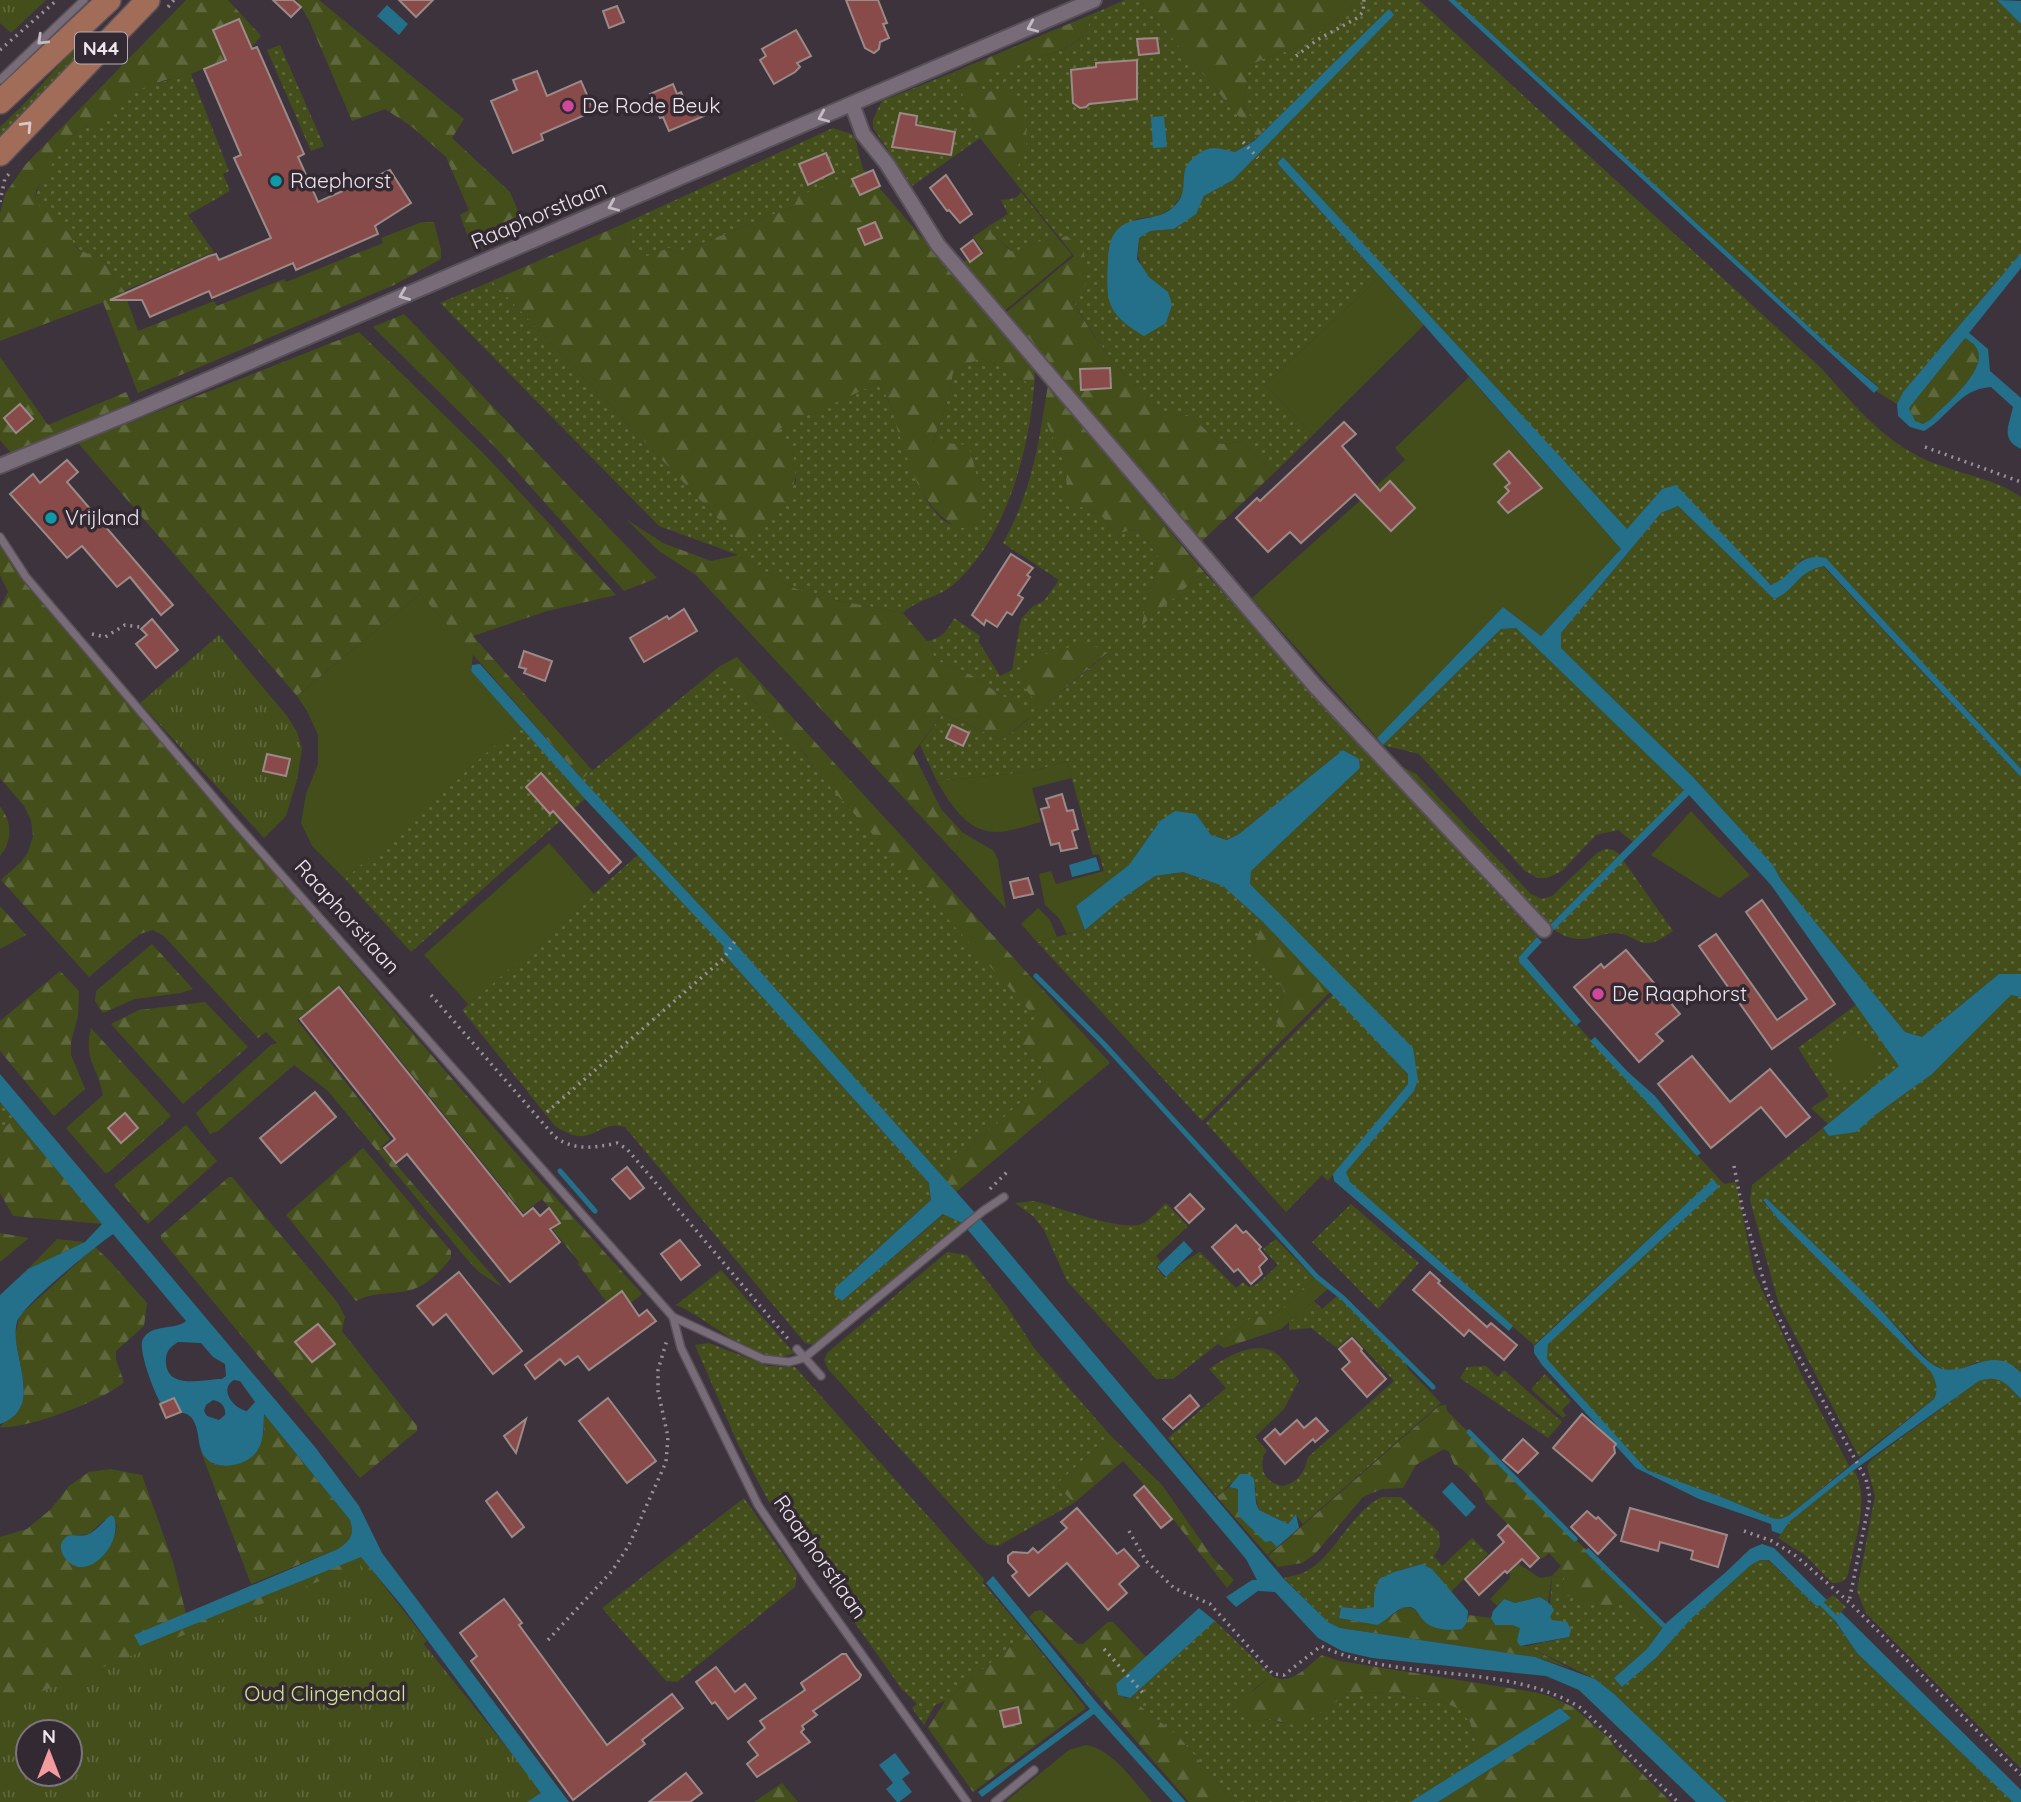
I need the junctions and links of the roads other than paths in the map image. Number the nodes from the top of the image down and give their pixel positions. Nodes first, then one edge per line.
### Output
1 (85, 0) edge
2 (109, 0) edge
3 (148, 0) edge
4 (1094, 0) edge
5 (0, 80) edge
6 (0, 102) edge
7 (852, 104) junction
8 (0, 154) edge
9 (0, 466) edge
10 (0, 537) edge
11 (1544, 930) dead end
12 (1004, 1197) dead end
13 (673, 1317) junction
14 (797, 1349) road end
15 (804, 1358) junction
16 (821, 1376) dead end
17 (1034, 1770) dead end
18 (967, 1802) edge
19 (995, 1802) edge

1 -> 5 lane, N44
2 - 6 main road, N44
8 -> 3 main road, N44
4 -> 7 street, Raaphorstlaan
7 -> 9 street, Raaphorstlaan
7 - 11 street
10 - 13 lane, Raaphorstlaan
12 - 15 lane
13 - 15 lane, Raaphorstlaan
13 - 18 lane, Raaphorstlaan
14 - 15 lane
15 - 16 lane
17 - 19 lane

